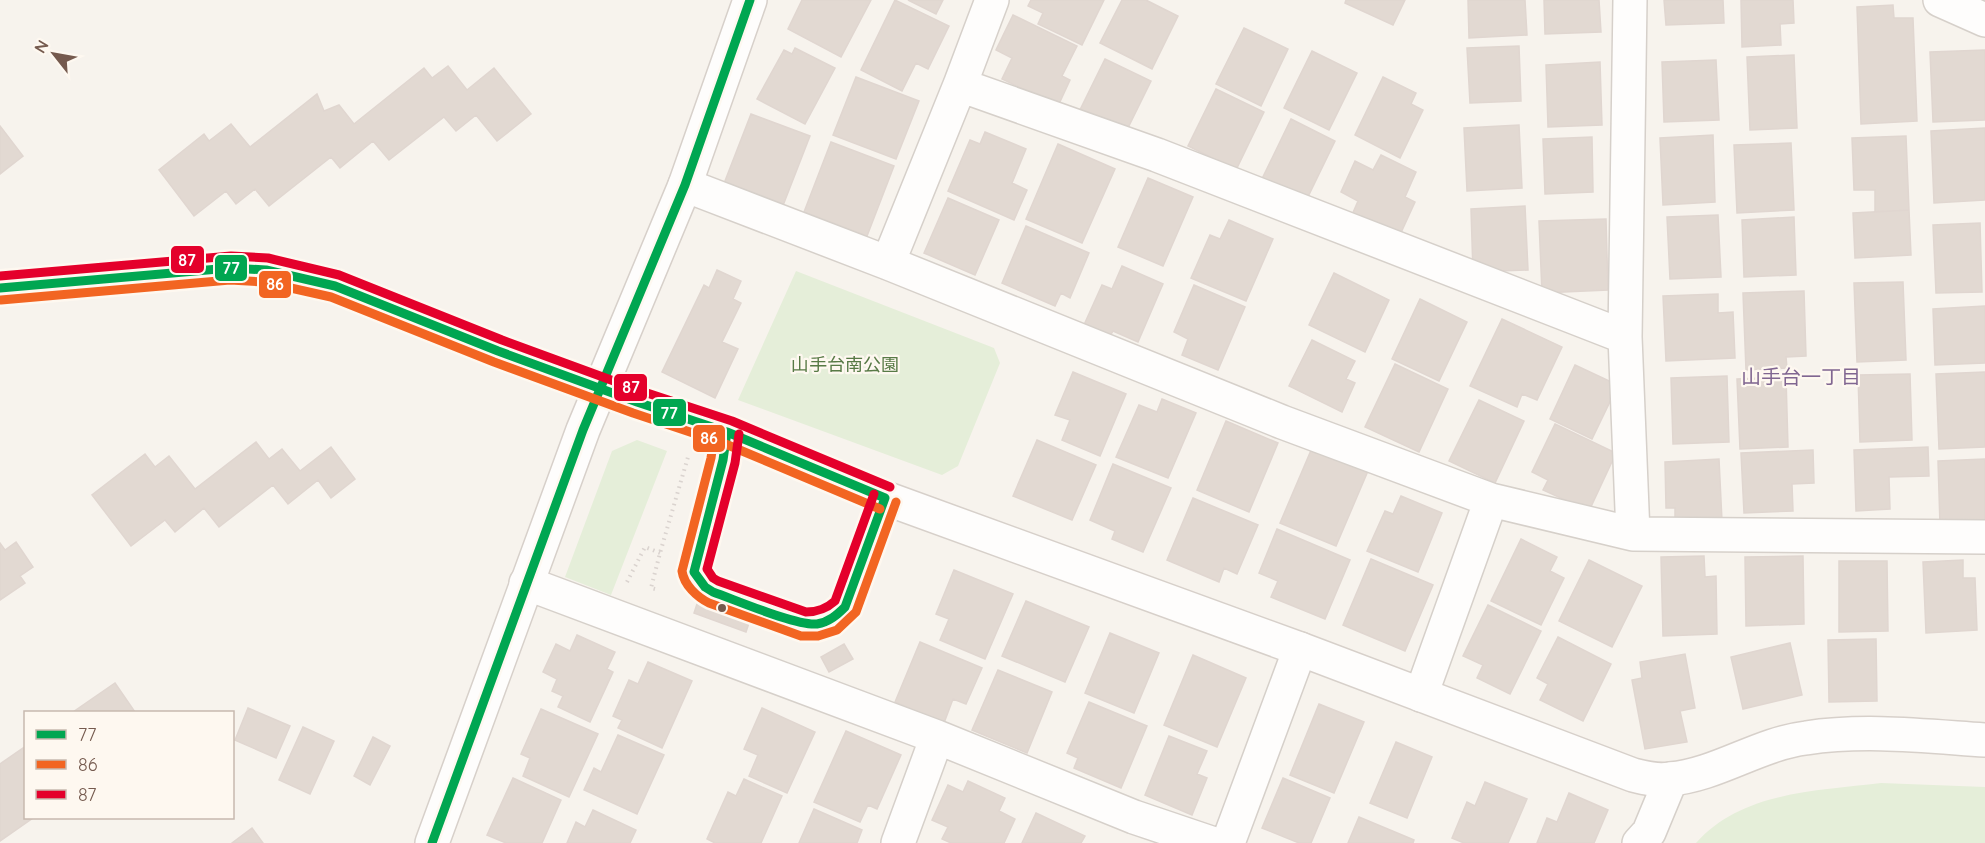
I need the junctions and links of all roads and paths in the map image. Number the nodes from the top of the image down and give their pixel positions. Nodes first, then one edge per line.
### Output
1 (750, 0) edge
2 (992, 0) edge
3 (1630, 0) edge
4 (1940, 0) edge
5 (1985, 20) edge
6 (960, 85) junction
7 (685, 184) junction
8 (888, 263) junction
9 (0, 288) edge
10 (1625, 337) junction
11 (600, 388) junction
12 (727, 432) junction
13 (885, 498) junction
14 (1491, 500) junction
15 (1633, 534) junction
16 (1985, 537) edge
17 (660, 553) dead end
18 (637, 563) dead end
19 (526, 583) junction
20 (1300, 649) junction
21 (1420, 695) junction
22 (937, 737) junction
23 (1985, 740) edge
24 (1671, 779) junction
25 (1130, 830) edge
26 (432, 843) edge
27 (898, 843) edge
28 (1211, 843) edge
29 (1228, 843) edge
30 (1639, 843) edge

1 - 7 street
2 - 6 street
3 - 10 street
4 - 5 street
6 - 8 street
6 - 10 street
7 - 8 street
7 - 11 street
8 - 14 street
9 - 11 street
10 - 15 street
11 - 12 street
11 - 19 street
12 - 13 street
12 - 13 lane
13 - 20 street
14 - 15 street
14 - 21 street
15 - 16 street
17 - 18 path
19 - 22 street
19 - 26 street
20 - 21 street
20 - 29 street
21 - 24 street
22 - 25 street
22 - 27 street
23 - 24 street
24 - 30 street
25 - 28 street

